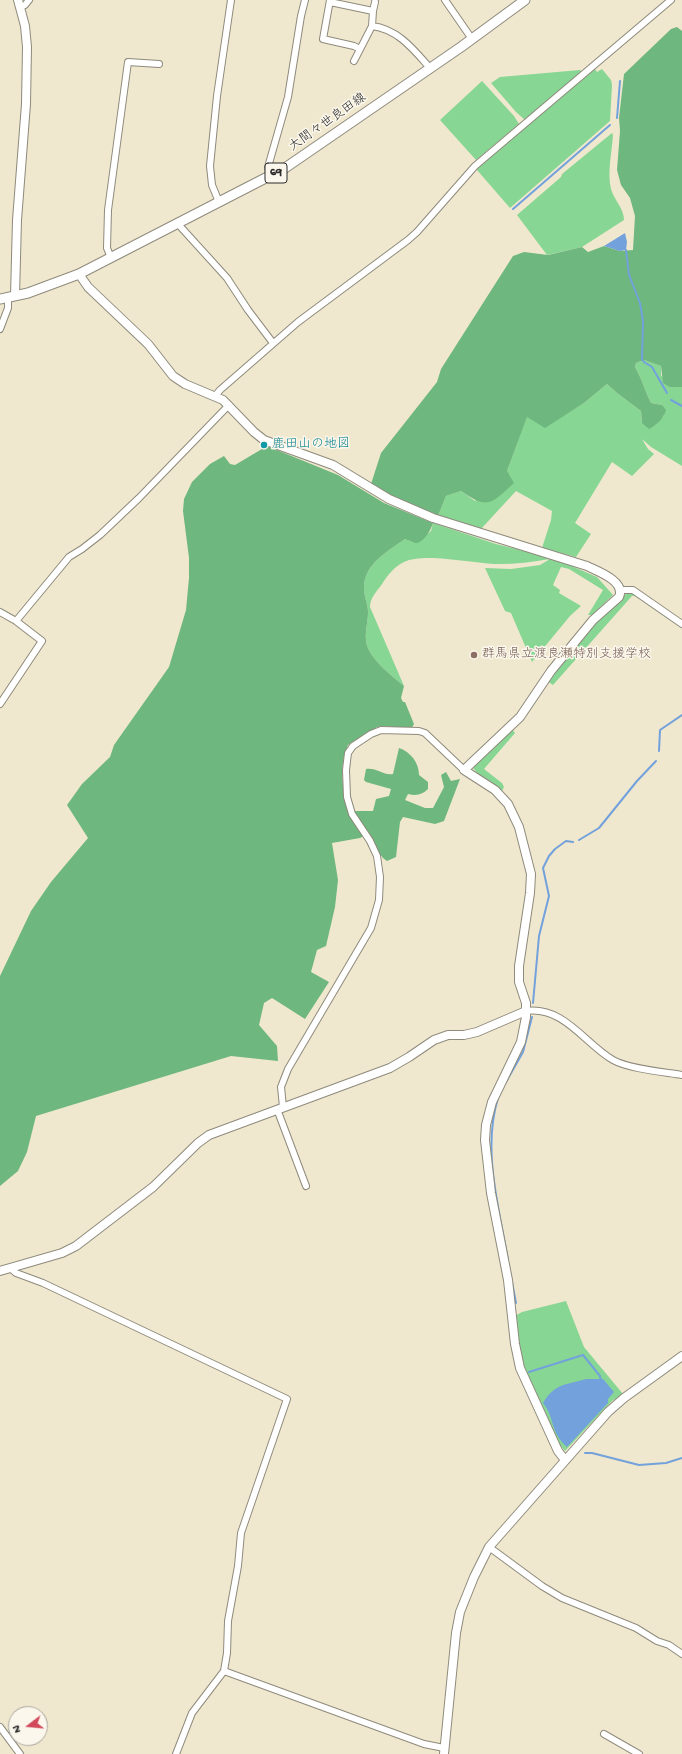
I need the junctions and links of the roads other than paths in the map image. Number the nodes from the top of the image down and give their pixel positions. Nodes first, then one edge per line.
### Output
1 (29, 0) edge
2 (231, 0) edge
3 (305, 0) edge
4 (445, 0) edge
5 (525, 0) edge
6 (671, 0) edge
7 (330, 1) edge
8 (375, 2) dead end
9 (19, 3) edge
10 (373, 11) junction
11 (372, 26) junction
12 (472, 39) junction
13 (360, 49) junction
14 (354, 61) dead end
15 (160, 64) dead end
16 (430, 68) junction
17 (270, 176) junction
18 (219, 202) junction
19 (178, 224) junction
20 (111, 258) junction
21 (79, 274) junction
22 (8, 298) edge
23 (0, 329) edge
24 (273, 343) junction
25 (216, 396) junction
26 (229, 405) junction
27 (620, 590) junction
28 (0, 612) edge
29 (16, 621) junction
30 (682, 624) edge
31 (0, 704) edge
32 (464, 770) junction
33 (526, 1011) junction
34 (682, 1075) edge
35 (280, 1108) junction
36 (306, 1186) dead end
37 (10, 1268) junction
38 (0, 1271) edge
39 (682, 1356) edge
40 (565, 1460) junction
41 (489, 1547) junction
42 (682, 1654) edge
43 (224, 1671) junction
44 (0, 1727) edge
45 (604, 1734) dead end
46 (444, 1751) edge
47 (20, 1754) edge
48 (176, 1754) edge
49 (639, 1754) edge

1 - 9 street
2 - 18 street
3 - 17 street
4 - 12 street
5 - 12 main road, 大間々世良田線 / 69
6 - 24 street
7 - 10 street
7 - 13 street
8 - 10 street
9 - 22 street
10 - 11 street
11 - 13 street
11 - 16 street
12 - 16 main road, 大間々世良田線 / 69
13 - 14 street
15 - 20 street
16 - 17 main road, 大間々世良田線 / 69
17 - 18 main road, 大間々世良田線 / 69
18 - 19 main road, 大間々世良田線 / 69
19 - 20 main road, 大間々世良田線 / 69
19 - 24 street
20 - 21 main road, 大間々世良田線 / 69
21 - 22 main road, 大間々世良田線 / 69
21 - 25 street
22 - 23 street
24 - 25 street
25 - 26 street
26 - 27 street
26 - 29 street
27 - 30 street
27 - 32 street
28 - 29 street
29 - 31 street
32 - 33 street
32 - 35 street
33 - 34 street
33 - 35 street
33 - 40 street
35 - 36 street
35 - 37 street
37 - 38 street
37 - 43 street
39 - 40 street
40 - 41 street
41 - 42 street
41 - 46 street
43 - 46 street
43 - 48 street
44 - 47 street
45 - 49 street

